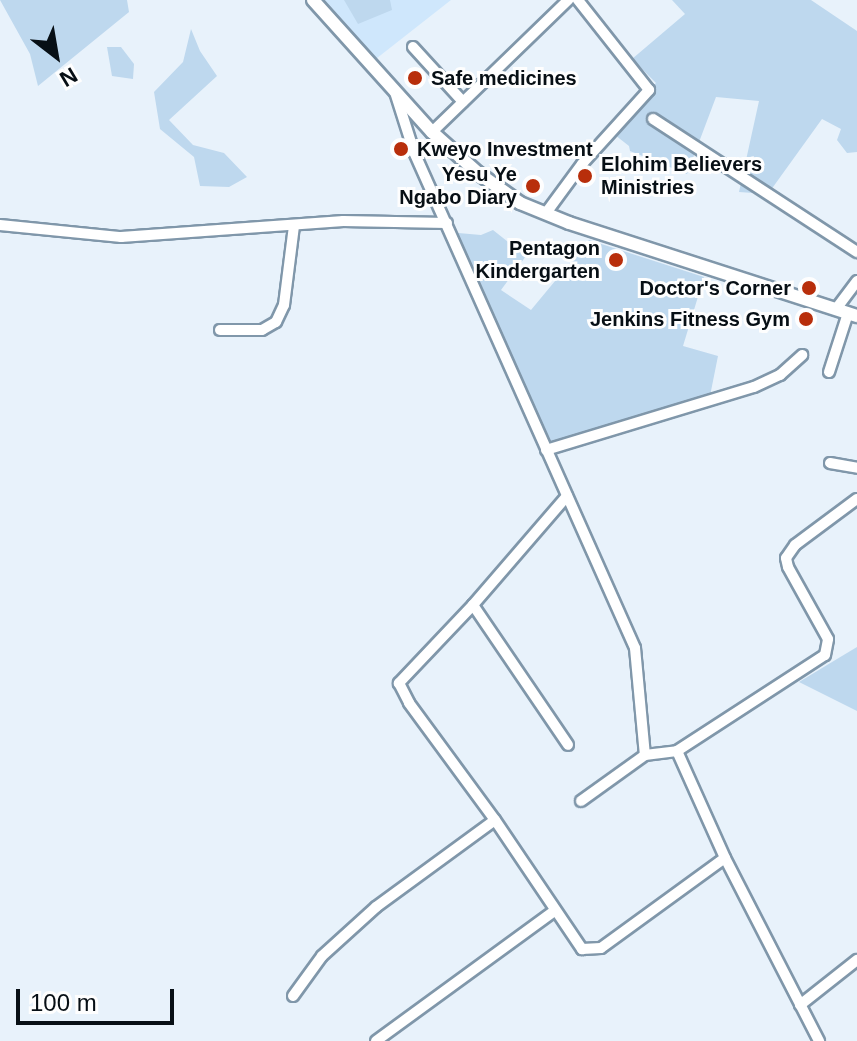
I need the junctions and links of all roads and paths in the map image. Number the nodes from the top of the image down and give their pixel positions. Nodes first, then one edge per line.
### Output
1 (313, 0) edge
2 (568, 0) edge
3 (578, 0) edge
4 (413, 47) dead end
5 (395, 90) junction
6 (463, 102) junction
7 (653, 119) dead end
8 (432, 132) junction
9 (546, 213) junction
10 (447, 223) junction
11 (0, 225) edge
12 (294, 226) junction
13 (857, 252) edge
14 (857, 281) edge
15 (847, 313) edge
16 (220, 330) dead end
17 (802, 355) dead end
18 (829, 372) dead end
19 (546, 450) junction
20 (830, 463) dead end
21 (857, 468) edge
22 (567, 496) junction
23 (857, 499) edge
24 (473, 605) junction
25 (568, 745) dead end
26 (677, 751) junction
27 (645, 755) junction
28 (581, 801) dead end
29 (495, 820) junction
30 (725, 858) junction
31 (554, 911) junction
32 (857, 960) edge
33 (293, 996) dead end
34 (800, 1005) junction
35 (376, 1041) edge
36 (819, 1041) edge

1 - 5 street
2 - 6 street
3 - 9 street
4 - 6 street
5 - 8 street
5 - 10 street
6 - 8 street
7 - 13 street
8 - 9 street
9 - 15 street
10 - 12 street
10 - 19 street
11 - 12 street
12 - 16 street
14 - 15 street
15 - 18 street
17 - 19 street
19 - 22 street
20 - 21 street
22 - 24 street
22 - 27 street
23 - 26 street
24 - 25 street
24 - 29 street
26 - 27 street
26 - 30 street
27 - 28 street
29 - 31 street
29 - 33 street
30 - 31 street
30 - 34 street
31 - 35 street
32 - 34 street
34 - 36 street

